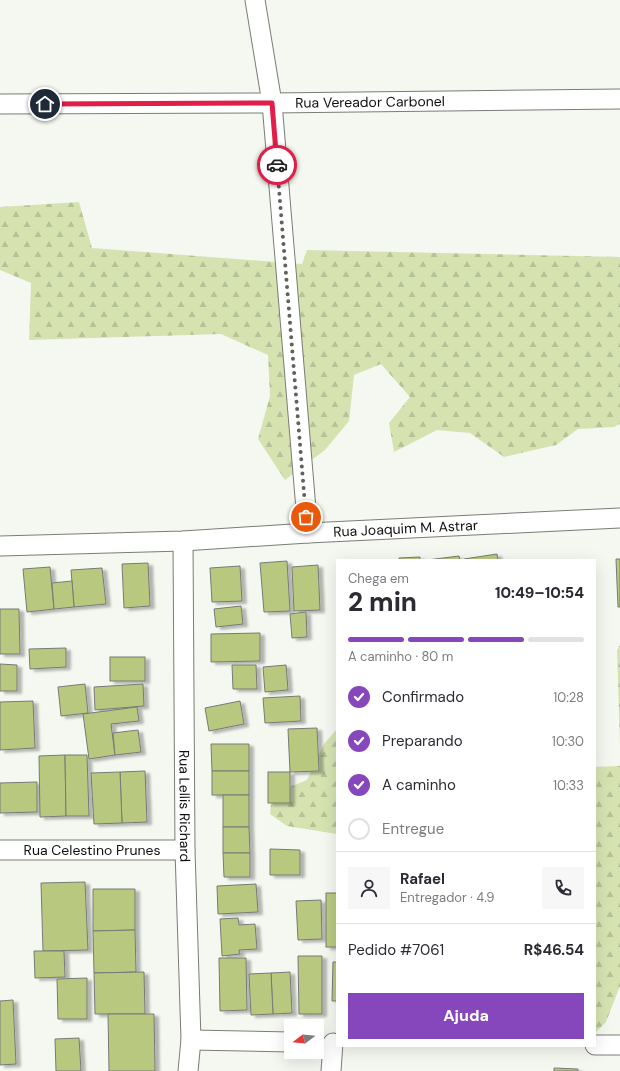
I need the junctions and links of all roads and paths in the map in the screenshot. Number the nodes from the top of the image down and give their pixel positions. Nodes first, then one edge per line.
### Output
1 (256, 0) edge
2 (620, 99) edge
3 (272, 103) junction
4 (0, 104) edge
5 (620, 518) edge
6 (308, 533) junction
7 (183, 541) junction
8 (0, 546) edge
9 (0, 850) edge
10 (185, 850) junction
11 (191, 1040) junction
12 (284, 1042) edge
13 (329, 1043) edge
14 (596, 1045) edge
15 (620, 1045) edge
16 (188, 1071) edge
17 (331, 1071) edge

1 - 3 street
2 - 3 street, Rua Vereador Carbonel
3 - 4 street, Rua Vereador Carbonel
3 - 6 street
5 - 6 street, Rua Joaquim M. Astrar
6 - 7 street, Rua Joaquim M. Astrar
7 - 8 street, Rua Joaquim M. Astrar
7 - 10 street, Rua Lellis Richard
9 - 10 street, Rua Celestino Prunes
10 - 11 street, Rua Lellis Richard
11 - 12 street
11 - 16 street, Rua Lellis Richard
13 - 17 street
14 - 15 street

